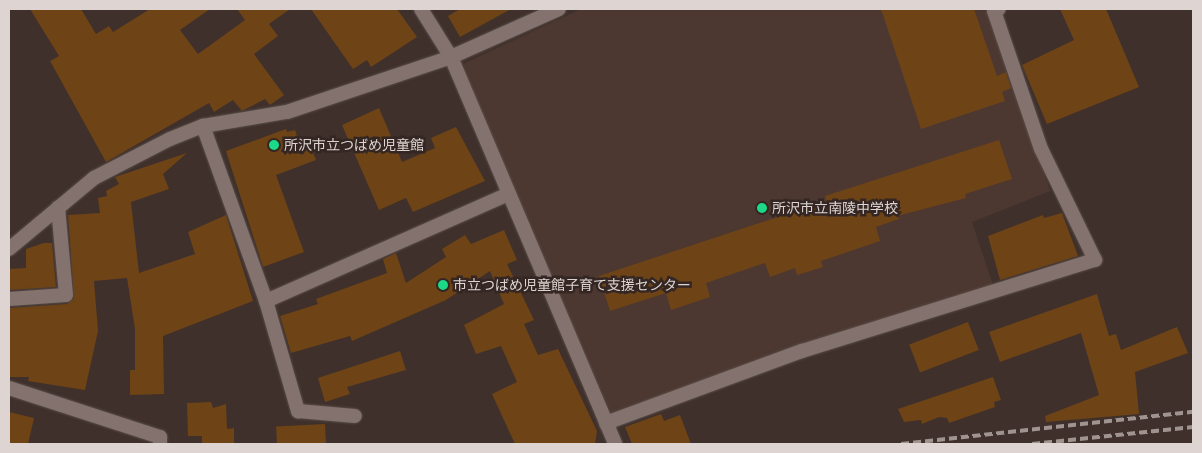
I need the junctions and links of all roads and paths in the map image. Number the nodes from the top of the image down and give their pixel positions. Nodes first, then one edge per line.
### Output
1 (421, 9) edge
2 (559, 9) edge
3 (999, 9) edge
4 (451, 57) junction
5 (203, 126) junction
6 (506, 195) junction
7 (58, 207) junction
8 (9, 249) edge
9 (9, 299) edge
10 (266, 302) junction
11 (9, 388) edge
12 (355, 416) dead end
13 (606, 423) junction
14 (160, 444) edge
15 (616, 444) edge

1 - 4 street
2 - 4 street
3 - 13 street
4 - 5 street
4 - 6 street
5 - 7 street
5 - 10 street
6 - 10 street
6 - 13 street
7 - 8 street
7 - 9 street
10 - 12 street
11 - 14 street
13 - 15 street

